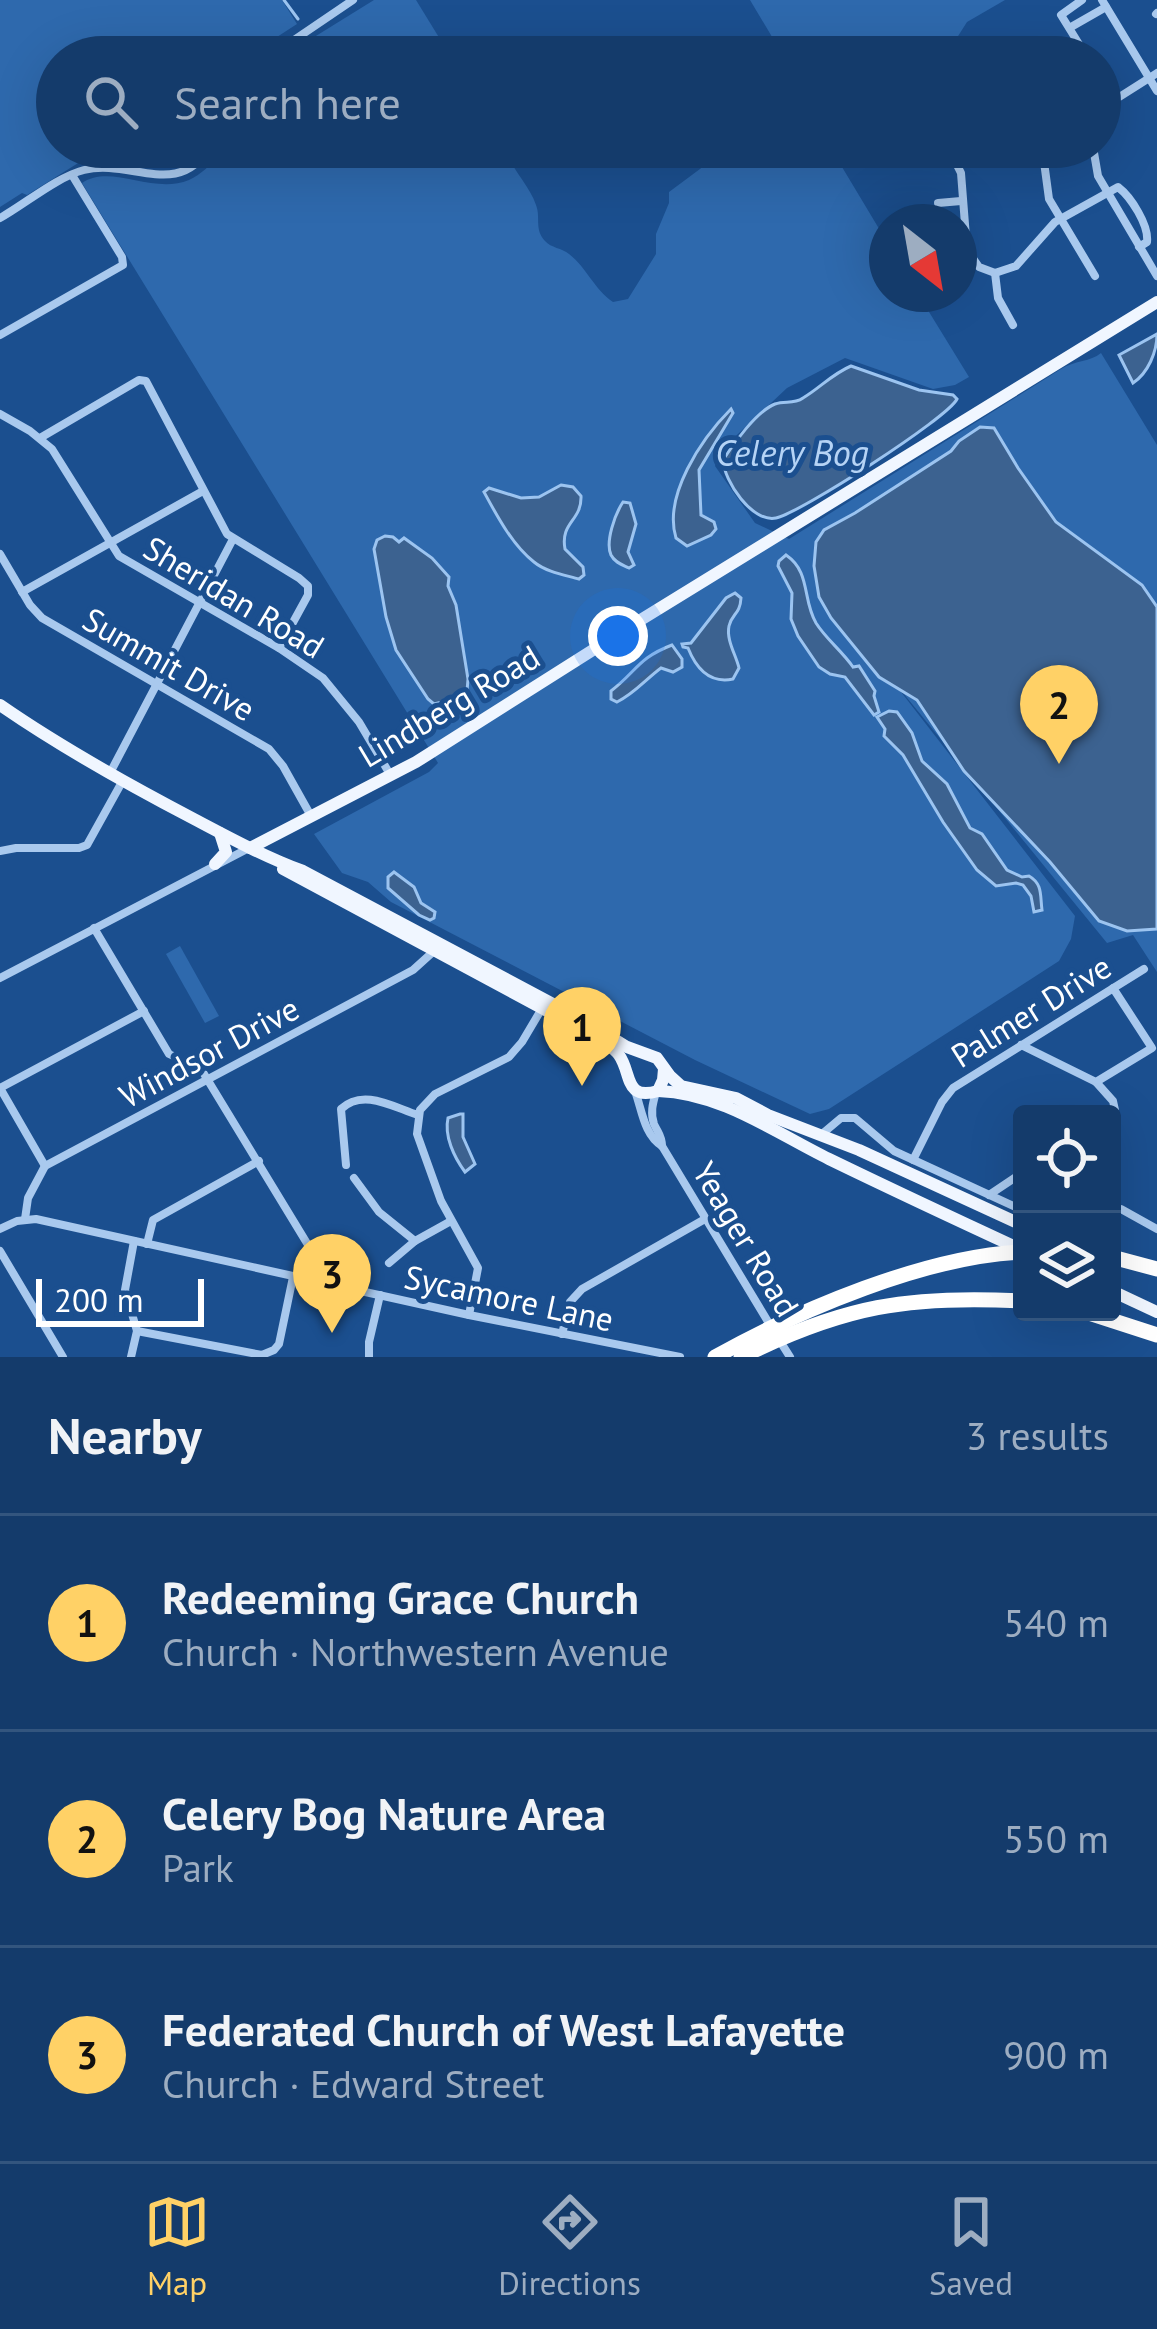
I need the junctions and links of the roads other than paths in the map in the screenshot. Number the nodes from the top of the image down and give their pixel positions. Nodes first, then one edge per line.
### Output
1 (353, 0) edge
2 (1082, 0) edge
3 (1104, 3) edge
4 (1070, 27) junction
5 (300, 36) edge
6 (1075, 36) edge
7 (1153, 76) edge
8 (1157, 91) edge
9 (1121, 96) edge
10 (100, 168) edge
11 (100, 168) edge
12 (188, 168) edge
13 (958, 168) edge
14 (1043, 168) edge
15 (1097, 168) edge
16 (72, 175) junction
17 (1106, 191) junction
18 (961, 201) junction
19 (938, 203) dead end
20 (0, 218) edge
21 (1061, 219) junction
22 (1139, 247) junction
23 (995, 273) junction
24 (1095, 276) dead end
25 (1157, 277) edge
26 (1157, 302) edge
27 (1013, 326) dead end
28 (0, 335) edge
29 (0, 414) edge
30 (40, 438) junction
31 (203, 490) junction
32 (233, 539) junction
33 (109, 543) junction
34 (0, 554) edge
35 (22, 592) junction
36 (199, 603) junction
37 (279, 648) junction
38 (157, 685) junction
39 (0, 705) edge
40 (391, 776) junction
41 (116, 778) junction
42 (311, 817) junction
43 (219, 832) junction
44 (280, 833) junction
45 (2, 848) edge
46 (250, 848) junction
47 (273, 861) junction
48 (215, 864) junction
49 (303, 871) junction
50 (94, 928) junction
51 (436, 947) junction
52 (1144, 969) dead end
53 (0, 978) edge
54 (1113, 988) junction
55 (542, 1003) junction
56 (144, 1011) junction
57 (1022, 1046) junction
58 (646, 1054) junction
59 (626, 1068) junction
60 (664, 1068) junction
61 (208, 1080) junction
62 (1096, 1082) junction
63 (0, 1088) edge
64 (635, 1090) junction
65 (657, 1091) junction
66 (1114, 1105) edge
67 (418, 1115) junction
68 (821, 1136) junction
69 (662, 1146) junction
70 (812, 1151) junction
71 (913, 1160) junction
72 (259, 1161) junction
73 (346, 1165) dead end
74 (45, 1166) junction
75 (354, 1178) dead end
76 (1013, 1179) edge
77 (989, 1196) junction
78 (1013, 1206) edge
79 (1121, 1209) edge
80 (26, 1219) junction
81 (705, 1219) junction
82 (451, 1221) junction
83 (1013, 1221) edge
84 (0, 1229) edge
85 (1157, 1229) edge
86 (134, 1240) junction
87 (415, 1241) junction
88 (147, 1244) junction
89 (1013, 1247) edge
90 (0, 1251) edge
91 (1013, 1252) edge
92 (1121, 1258) edge
93 (388, 1263) dead end
94 (1157, 1269) edge
95 (293, 1276) junction
96 (318, 1282) junction
97 (380, 1295) junction
98 (1121, 1295) edge
99 (1013, 1301) edge
100 (1157, 1312) edge
101 (470, 1316) junction
102 (1113, 1321) edge
103 (137, 1331) junction
104 (562, 1334) junction
105 (775, 1334) junction
106 (1157, 1336) edge
107 (219, 1352) edge
108 (661, 1355) edge
109 (63, 1357) edge
110 (130, 1357) edge
111 (369, 1357) edge
112 (680, 1357) edge
113 (716, 1357) edge
114 (741, 1357) edge
115 (790, 1357) edge

1 - 5 street
2 - 4 street
3 - 4 street
3 - 7 street
4 - 6 street
7 - 8 street
7 - 9 street
10 - 12 street
11 - 16 street
13 - 18 street
14 - 21 street
15 - 17 street
16 - 20 street
16 - 28 street
17 - 21 street
17 - 22 street
17 - 22 street
18 - 19 street
18 - 23 street
21 - 23 street
21 - 24 street
22 - 25 street
23 - 27 street
26 - 40 main road, Lindberg Road
29 - 30 street, Sheridan Road
30 - 31 street
30 - 33 street, Sheridan Road
31 - 32 street
31 - 33 street
32 - 36 street
32 - 37 street
33 - 35 street
33 - 36 street, Sheridan Road
34 - 35 street, Summit Drive
35 - 38 street, Summit Drive
36 - 37 street, Sheridan Road
36 - 38 street
37 - 40 street, Sheridan Road
38 - 41 street
38 - 42 street, Summit Drive
39 - 41 main road
40 - 42 main road, Lindberg Road
41 - 43 main road
41 - 45 street
42 - 44 main road, Lindberg Road
43 - 46 main road
43 - 48 main road
44 - 46 main road, Lindberg Road
44 - 49 main road
46 - 47 main road
46 - 48 street, Lindberg Road
47 - 49 main road
47 - 51 main road
48 - 50 street, Lindberg Road
49 - 51 main road
50 - 53 street, Lindberg Road
50 - 56 street
51 - 55 main road
51 - 61 street, Windsor Drive
52 - 54 street, Palmer Drive
54 - 57 street, Palmer Drive
54 - 62 street
55 - 58 main road
55 - 59 main road
55 - 67 street
56 - 61 street
56 - 63 street
57 - 62 street
57 - 71 street, Palmer Drive
58 - 59 main road
58 - 60 main road
59 - 64 main road
60 - 65 main road
60 - 68 main road
61 - 72 street
61 - 74 street, Windsor Drive
62 - 66 street
63 - 74 street
64 - 65 main road
64 - 69 street, Yeager Road
65 - 69 street, Yeager Road
65 - 70 main road
67 - 73 street
67 - 82 street
68 - 70 street
68 - 71 street
68 - 83 main road
69 - 81 street, Yeager Road
70 - 89 main road
71 - 77 street
72 - 88 street
72 - 96 street
74 - 80 street
75 - 87 street
76 - 77 street
77 - 78 street
79 - 85 street
80 - 84 street
80 - 86 street, Sycamore Lane
81 - 104 street
81 - 105 street, Yeager Road
82 - 87 street
82 - 101 street
86 - 88 street, Sycamore Lane
86 - 103 street
87 - 93 street
88 - 95 street, Sycamore Lane
90 - 109 street
91 - 105 highway
92 - 94 highway
95 - 96 street, Sycamore Lane
95 - 107 street
96 - 97 street, Sycamore Lane
97 - 101 street, Sycamore Lane
97 - 111 street
98 - 100 main road
99 - 105 highway
101 - 104 street, Sycamore Lane
102 - 106 highway
103 - 107 street
103 - 110 street
104 - 108 street, Sycamore Lane
105 - 113 highway
105 - 114 highway
105 - 115 street, Yeager Road
108 - 112 street, Sycamore Lane

